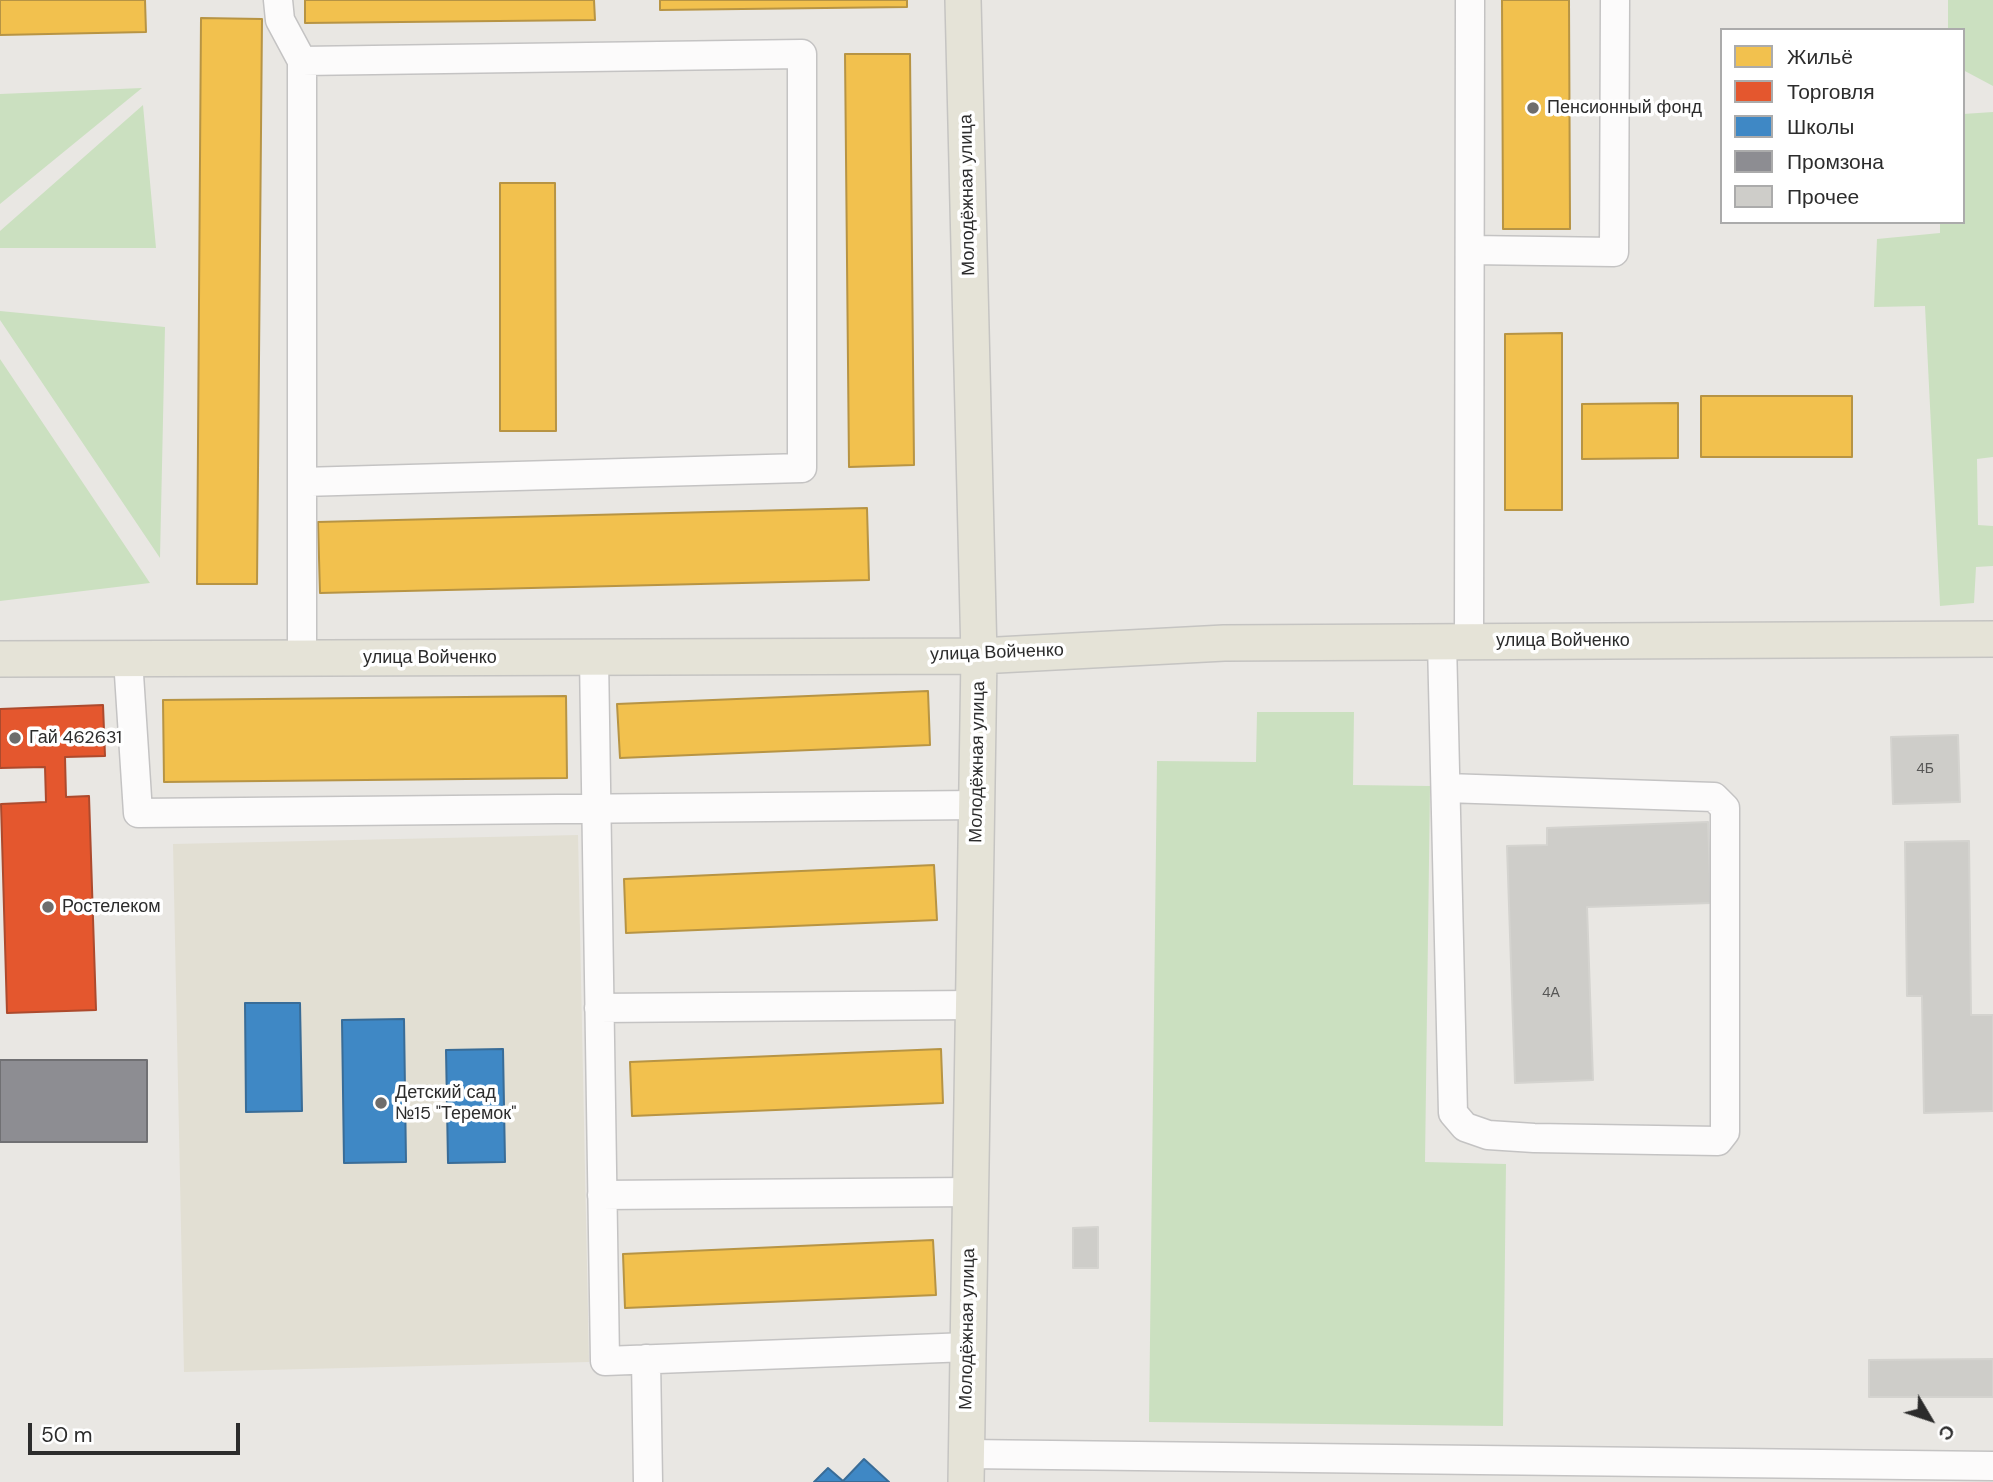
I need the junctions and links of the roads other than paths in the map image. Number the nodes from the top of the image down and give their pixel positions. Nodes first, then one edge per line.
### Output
1 (278, 0) edge
2 (963, 0) edge
3 (1470, 0) edge
4 (1615, 0) edge
5 (302, 61) junction
6 (1471, 250) junction
7 (302, 482) junction
8 (1993, 639) edge
9 (1455, 642) junction
10 (979, 656) junction
11 (594, 657) junction
12 (302, 658) junction
13 (0, 659) edge
14 (128, 659) junction
15 (1446, 788) junction
16 (977, 805) junction
17 (597, 809) junction
18 (974, 1005) junction
19 (599, 1009) junction
20 (971, 1192) junction
21 (602, 1195) junction
22 (968, 1347) junction
23 (646, 1359) junction
24 (1993, 1466) edge
25 (966, 1468) edge
26 (648, 1482) edge

1 - 5 lane
2 - 10 main road, Молодёжная улица
3 - 6 lane
4 - 6 lane
5 - 7 lane
5 - 7 lane
6 - 9 lane
7 - 12 lane
8 - 9 main road, улица Войченко
9 - 10 main road, улица Войченко
9 - 15 lane
10 - 11 main road, улица Войченко
10 - 16 main road, Молодёжная улица
11 - 12 main road, улица Войченко
11 - 17 lane
12 - 14 main road, улица Войченко
13 - 14 main road, улица Войченко
14 - 17 lane
15 - 15 lane
16 - 17 lane
16 - 18 main road, Молодёжная улица
17 - 19 lane
18 - 19 lane
18 - 20 main road, Молодёжная улица
19 - 21 lane
20 - 21 lane
20 - 22 main road, Молодёжная улица
21 - 23 lane
22 - 23 lane
22 - 25 main road, Молодёжная улица
23 - 26 lane
24 - 25 lane

